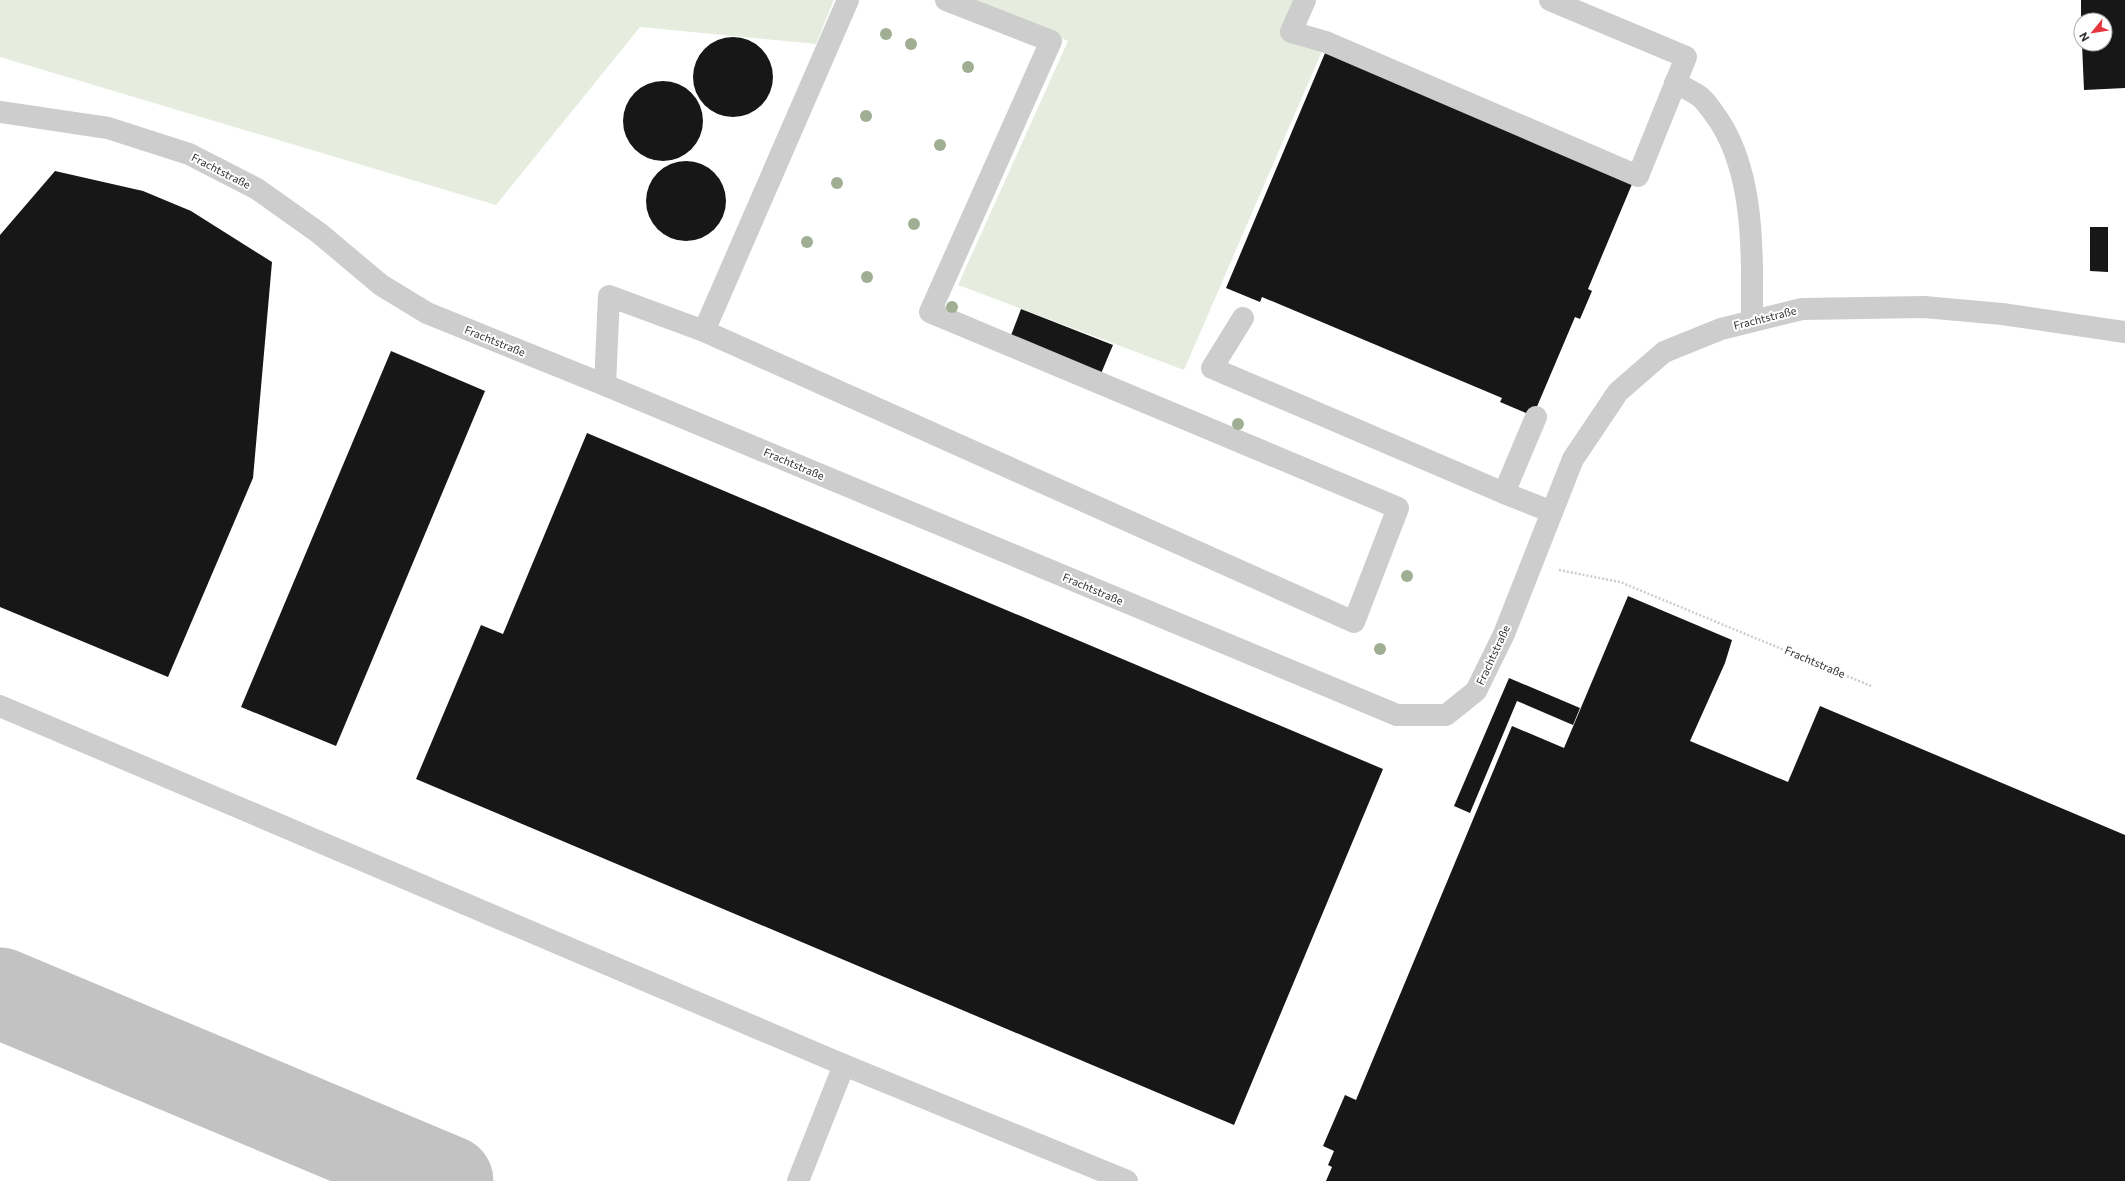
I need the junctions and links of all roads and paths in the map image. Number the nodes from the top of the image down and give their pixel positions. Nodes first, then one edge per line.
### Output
1 (848, 0) edge
2 (946, 0) edge
3 (1305, 0) edge
4 (1550, 0) edge
5 (1675, 83) junction
6 (0, 112) edge
7 (1243, 318) dead end
8 (1752, 321) junction
9 (704, 331) junction
10 (2125, 332) edge
11 (605, 385) junction
12 (1536, 417) dead end
13 (1504, 493) junction
14 (1552, 512) junction
15 (1532, 564) junction
16 (1871, 686) dead end
17 (0, 706) edge
18 (844, 1065) junction
19 (798, 1181) edge
20 (1127, 1181) edge

1 - 9 street
2 - 9 street
3 - 5 street
4 - 5 street
5 - 8 street
6 - 11 street, Frachtstraße
7 - 13 street
8 - 10 street, Frachtstraße
8 - 14 street, Frachtstraße
9 - 11 street
11 - 15 street, Frachtstraße
12 - 13 street
13 - 14 street
14 - 15 street, Frachtstraße
15 - 16 path, Frachtstraße
17 - 18 street
18 - 19 street
18 - 20 street

